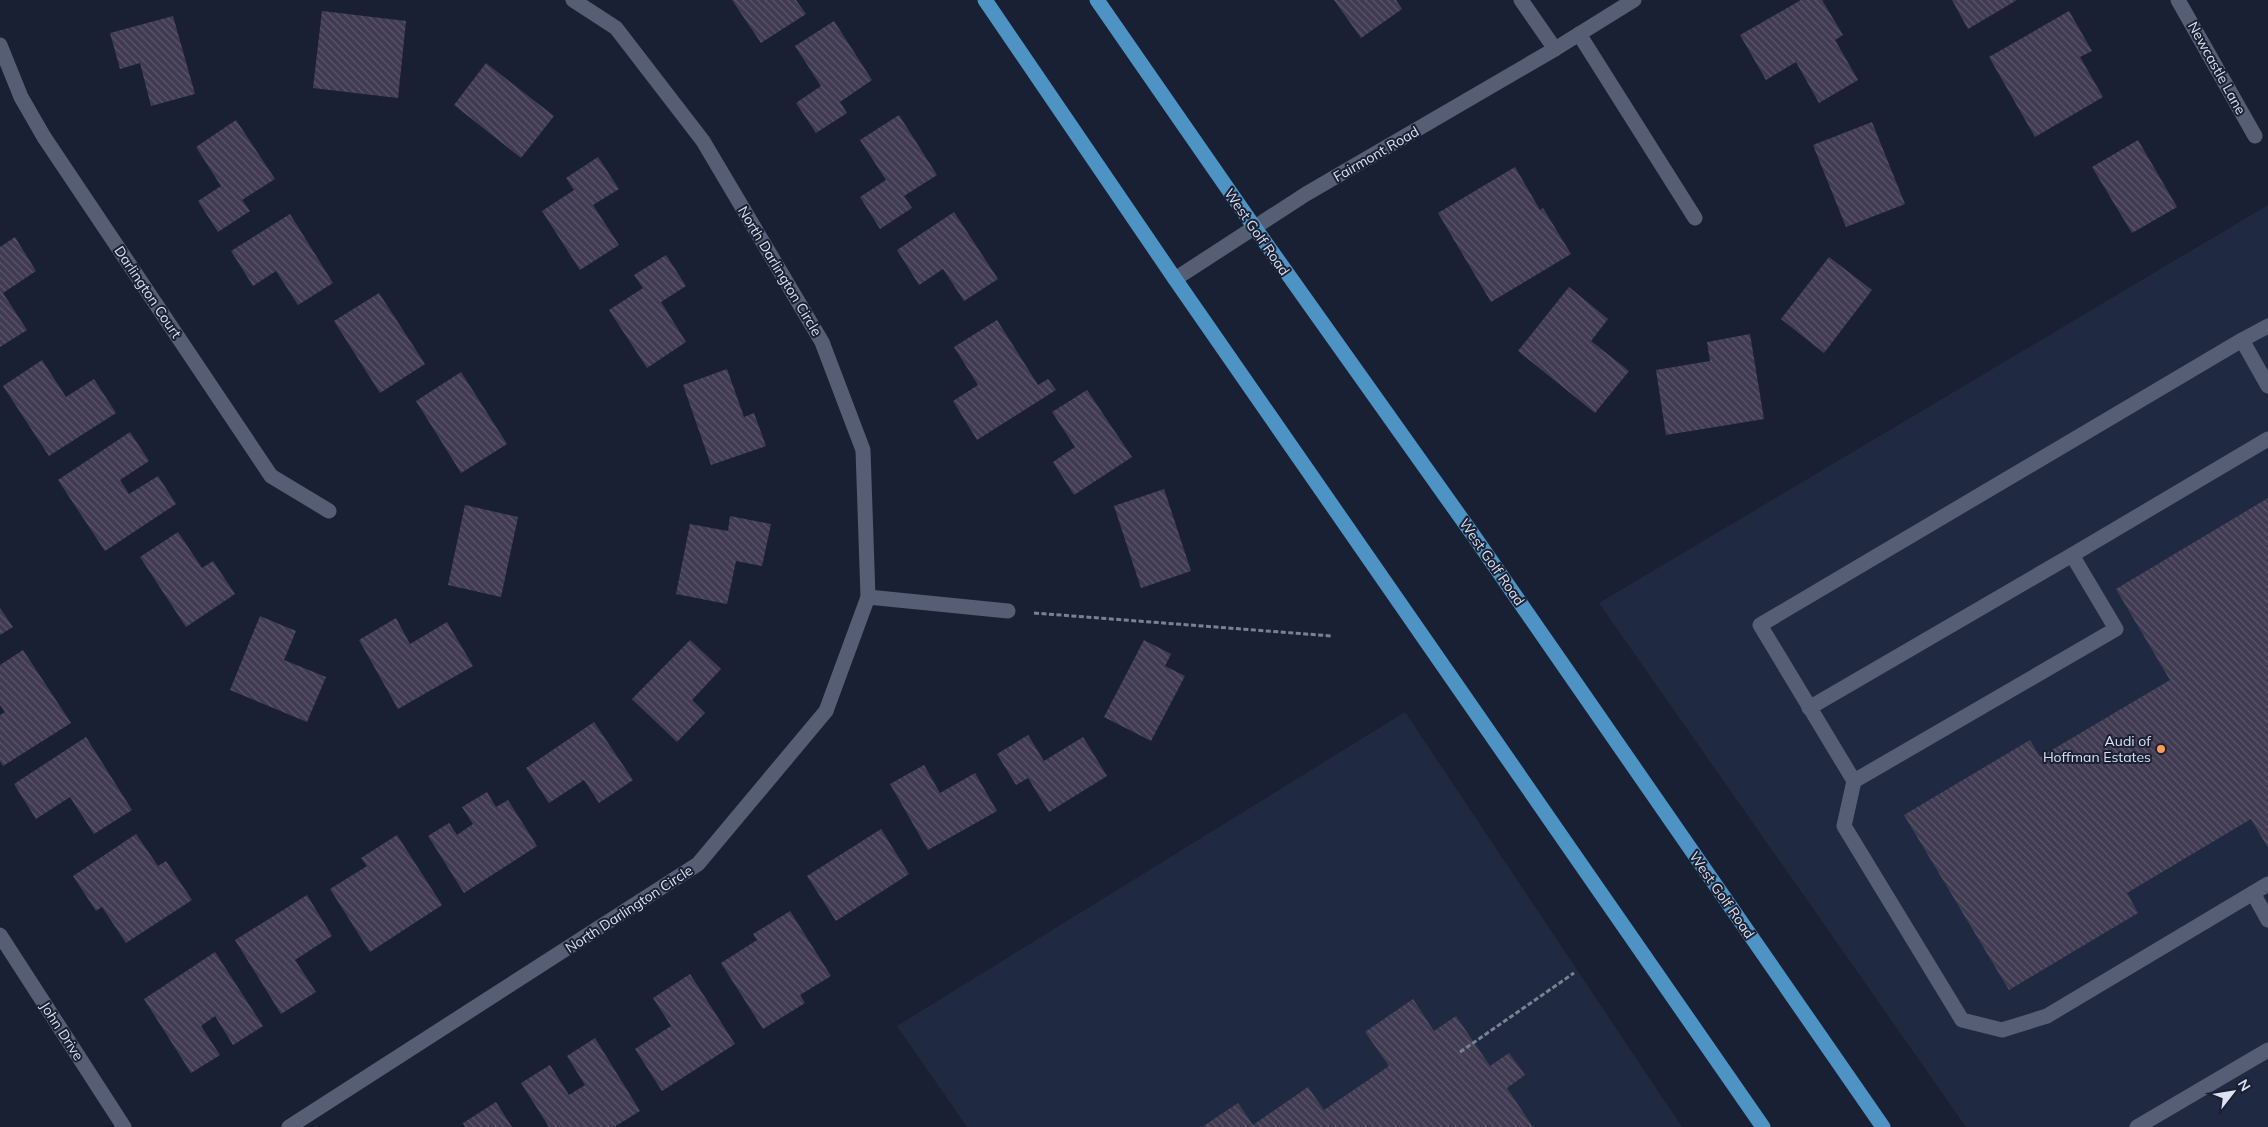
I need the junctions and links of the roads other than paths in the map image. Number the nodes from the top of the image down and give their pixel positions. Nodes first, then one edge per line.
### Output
1 (573, 0) edge
2 (985, 0) edge
3 (1097, 0) edge
4 (1522, 0) edge
5 (1634, 0) edge
6 (2178, 0) edge
7 (1579, 34) junction
8 (0, 45) edge
9 (1555, 49) junction
10 (2255, 136) dead end
11 (1695, 218) dead end
12 (1255, 228) junction
13 (1176, 279) junction
14 (2268, 326) edge
15 (2242, 340) junction
16 (2268, 386) edge
17 (2268, 439) edge
18 (329, 511) dead end
19 (2072, 555) junction
20 (868, 597) junction
21 (1008, 611) road end
22 (1809, 708) junction
23 (1854, 781) junction
24 (2268, 884) edge
25 (2253, 894) junction
26 (2268, 920) edge
27 (0, 935) edge
28 (2268, 1050) edge
29 (124, 1127) edge
30 (289, 1127) edge
31 (1763, 1127) edge
32 (1883, 1127) edge
33 (2137, 1127) edge

1 - 20 street, North Darlington Circle
2 - 13 main road
3 - 12 main road, West Golf Road
4 - 9 street
5 - 7 street, Fairmont Road
6 - 10 street, Newcastle Lane
7 - 9 street, Fairmont Road
7 - 11 street
8 - 18 street, Darlington Court
9 - 12 street, Fairmont Road
12 - 13 street, Fairmont Road
12 - 32 main road, West Golf Road
13 - 31 main road
14 - 15 street
15 - 16 street
15 - 22 street
17 - 19 street
19 - 22 street
19 - 23 street
20 - 21 street
20 - 30 street, North Darlington Circle
22 - 23 street
23 - 25 street
24 - 25 street
25 - 26 street
27 - 29 street, John Drive
28 - 33 street

